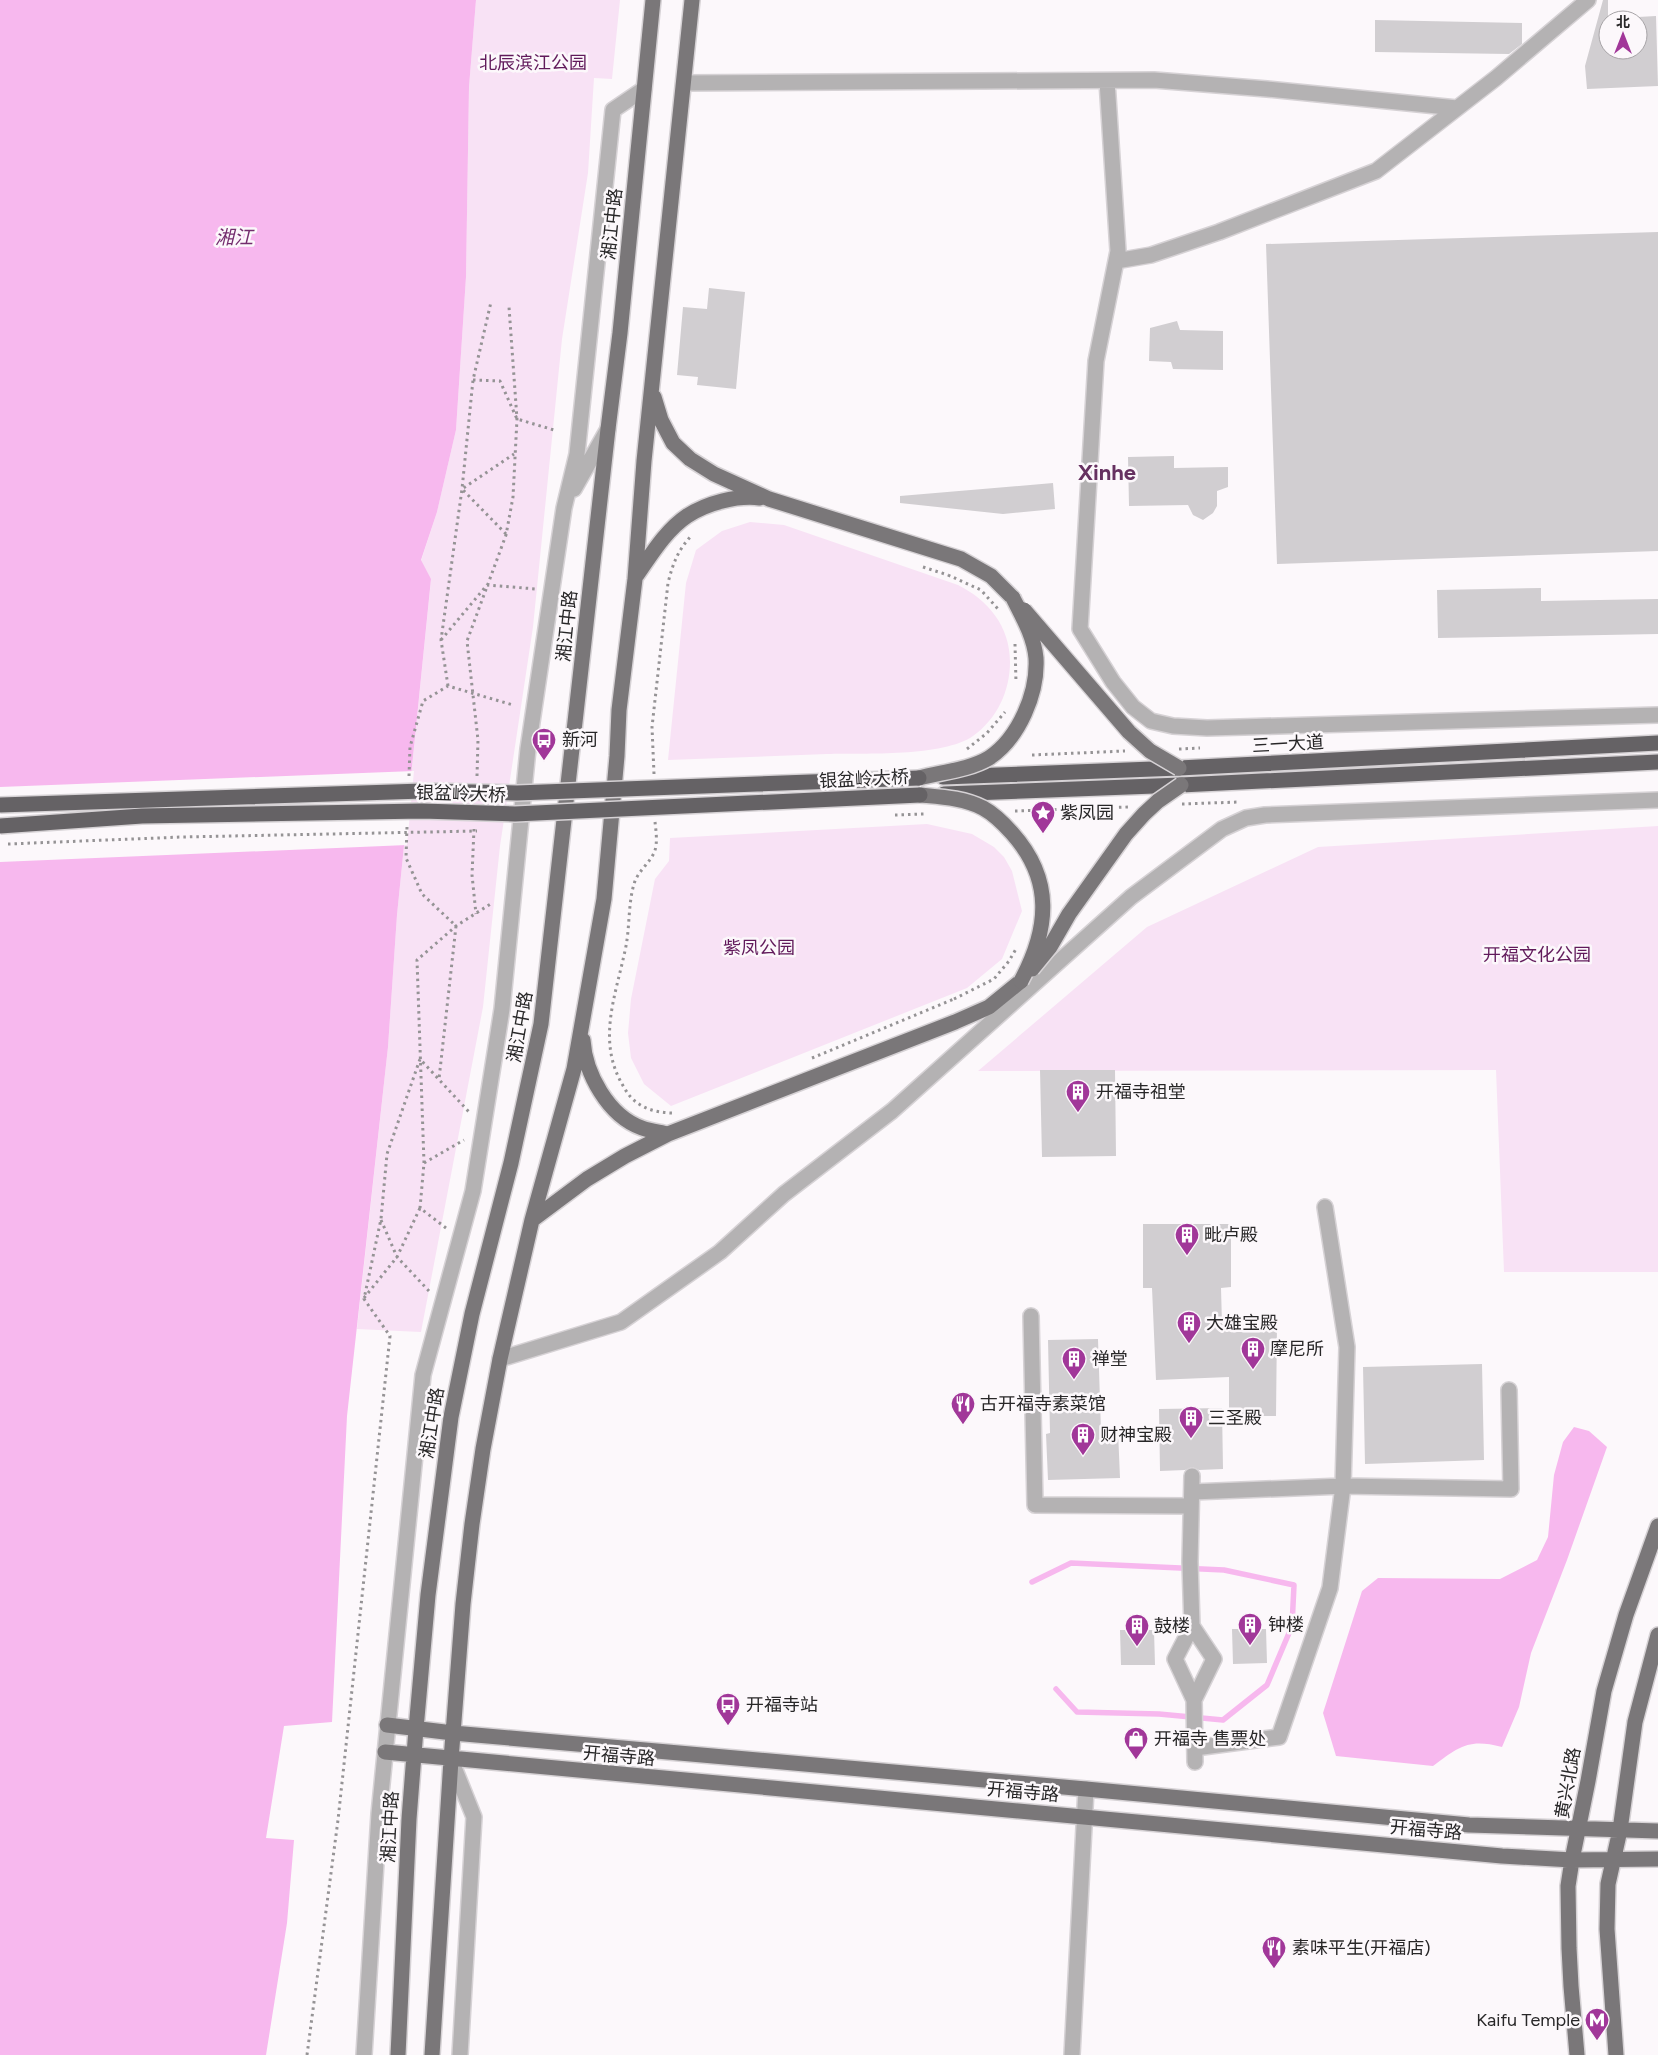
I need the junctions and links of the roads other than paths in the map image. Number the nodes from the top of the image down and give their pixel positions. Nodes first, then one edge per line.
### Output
1 (653, 0) edge
2 (692, 0) edge
3 (1588, 0) edge
4 (1107, 81) junction
5 (685, 83) junction
6 (644, 88) junction
7 (1457, 108) junction
8 (1116, 261) junction
9 (652, 389) junction
10 (608, 429) junction
11 (769, 499) junction
12 (564, 508) junction
13 (635, 579) junction
14 (1013, 598) junction
15 (1658, 715) edge
16 (1658, 743) edge
17 (1658, 762) edge
18 (1179, 768) junction
19 (919, 778) junction
20 (1181, 785) junction
21 (920, 795) junction
22 (1658, 800) edge
23 (0, 804) edge
24 (0, 826) edge
25 (1021, 982) junction
26 (583, 1025) junction
27 (668, 1134) junction
28 (1325, 1207) dead end
29 (532, 1220) junction
30 (1031, 1316) dead end
31 (500, 1359) junction
32 (1509, 1390) dead end
33 (1343, 1486) junction
34 (1191, 1491) junction
35 (1658, 1526) edge
36 (1192, 1626) junction
37 (1658, 1635) edge
38 (1194, 1700) junction
39 (388, 1725) junction
40 (416, 1729) junction
41 (453, 1733) junction
42 (385, 1752) junction
43 (414, 1755) junction
44 (450, 1760) junction
45 (1086, 1789) junction
46 (1084, 1817) junction
47 (1579, 1830) junction
48 (1620, 1830) junction
49 (1658, 1831) edge
50 (1613, 1859) junction
51 (1572, 1860) junction
52 (1658, 1860) edge
53 (364, 2055) edge
54 (398, 2055) edge
55 (432, 2055) edge
56 (460, 2055) edge
57 (1072, 2055) edge
58 (1578, 2055) edge
59 (1616, 2055) edge

1 - 6 main road, 湘江中路
2 - 5 main road
3 - 7 street
4 - 5 street
4 - 7 street
4 - 8 street
5 - 9 main road
6 - 10 main road, 湘江中路
6 - 12 street
7 - 8 street
8 - 15 street
9 - 11 main road
9 - 13 main road
10 - 12 street
10 - 40 main road, 湘江中路
11 - 13 main road
11 - 14 main road
12 - 39 street
13 - 26 main road
14 - 18 main road, bridge
14 - 19 main road, bridge
16 - 18 highway, 三一大道
17 - 20 highway, 三一大道
18 - 19 highway, 三一大道, bridge
19 - 23 highway, 银盆岭大桥, bridge
20 - 21 highway, 三一大道, bridge
20 - 25 main road, bridge
21 - 24 highway, 银盆岭大桥, bridge
21 - 25 main road, bridge
22 - 31 street
25 - 27 main road
26 - 27 main road
26 - 29 main road
27 - 29 main road
28 - 33 street
29 - 31 main road
30 - 34 street
31 - 41 main road
32 - 33 street
33 - 34 street
33 - 38 street
34 - 36 street
35 - 47 main road, 黄兴北路
36 - 38 street
36 - 38 street
37 - 48 main road
39 - 40 main road, 开福寺路
39 - 42 street
40 - 41 main road, 开福寺路
40 - 43 main road, 湘江中路
41 - 44 main road
41 - 45 main road, 开福寺路
42 - 43 main road, 开福寺路
42 - 53 street
43 - 44 main road, 开福寺路
43 - 54 main road, 湘江中路
44 - 46 main road, 开福寺路
44 - 55 main road
44 - 56 street
45 - 46 street
45 - 47 main road, 开福寺路
46 - 51 main road, 开福寺路
46 - 57 street
47 - 48 main road, 开福寺路
47 - 51 main road, 黄兴北路
48 - 49 main road, 开福寺路
48 - 50 main road
50 - 51 main road, 开福寺路
50 - 52 main road, 开福寺路
50 - 59 main road
51 - 58 main road, 黄兴北路

